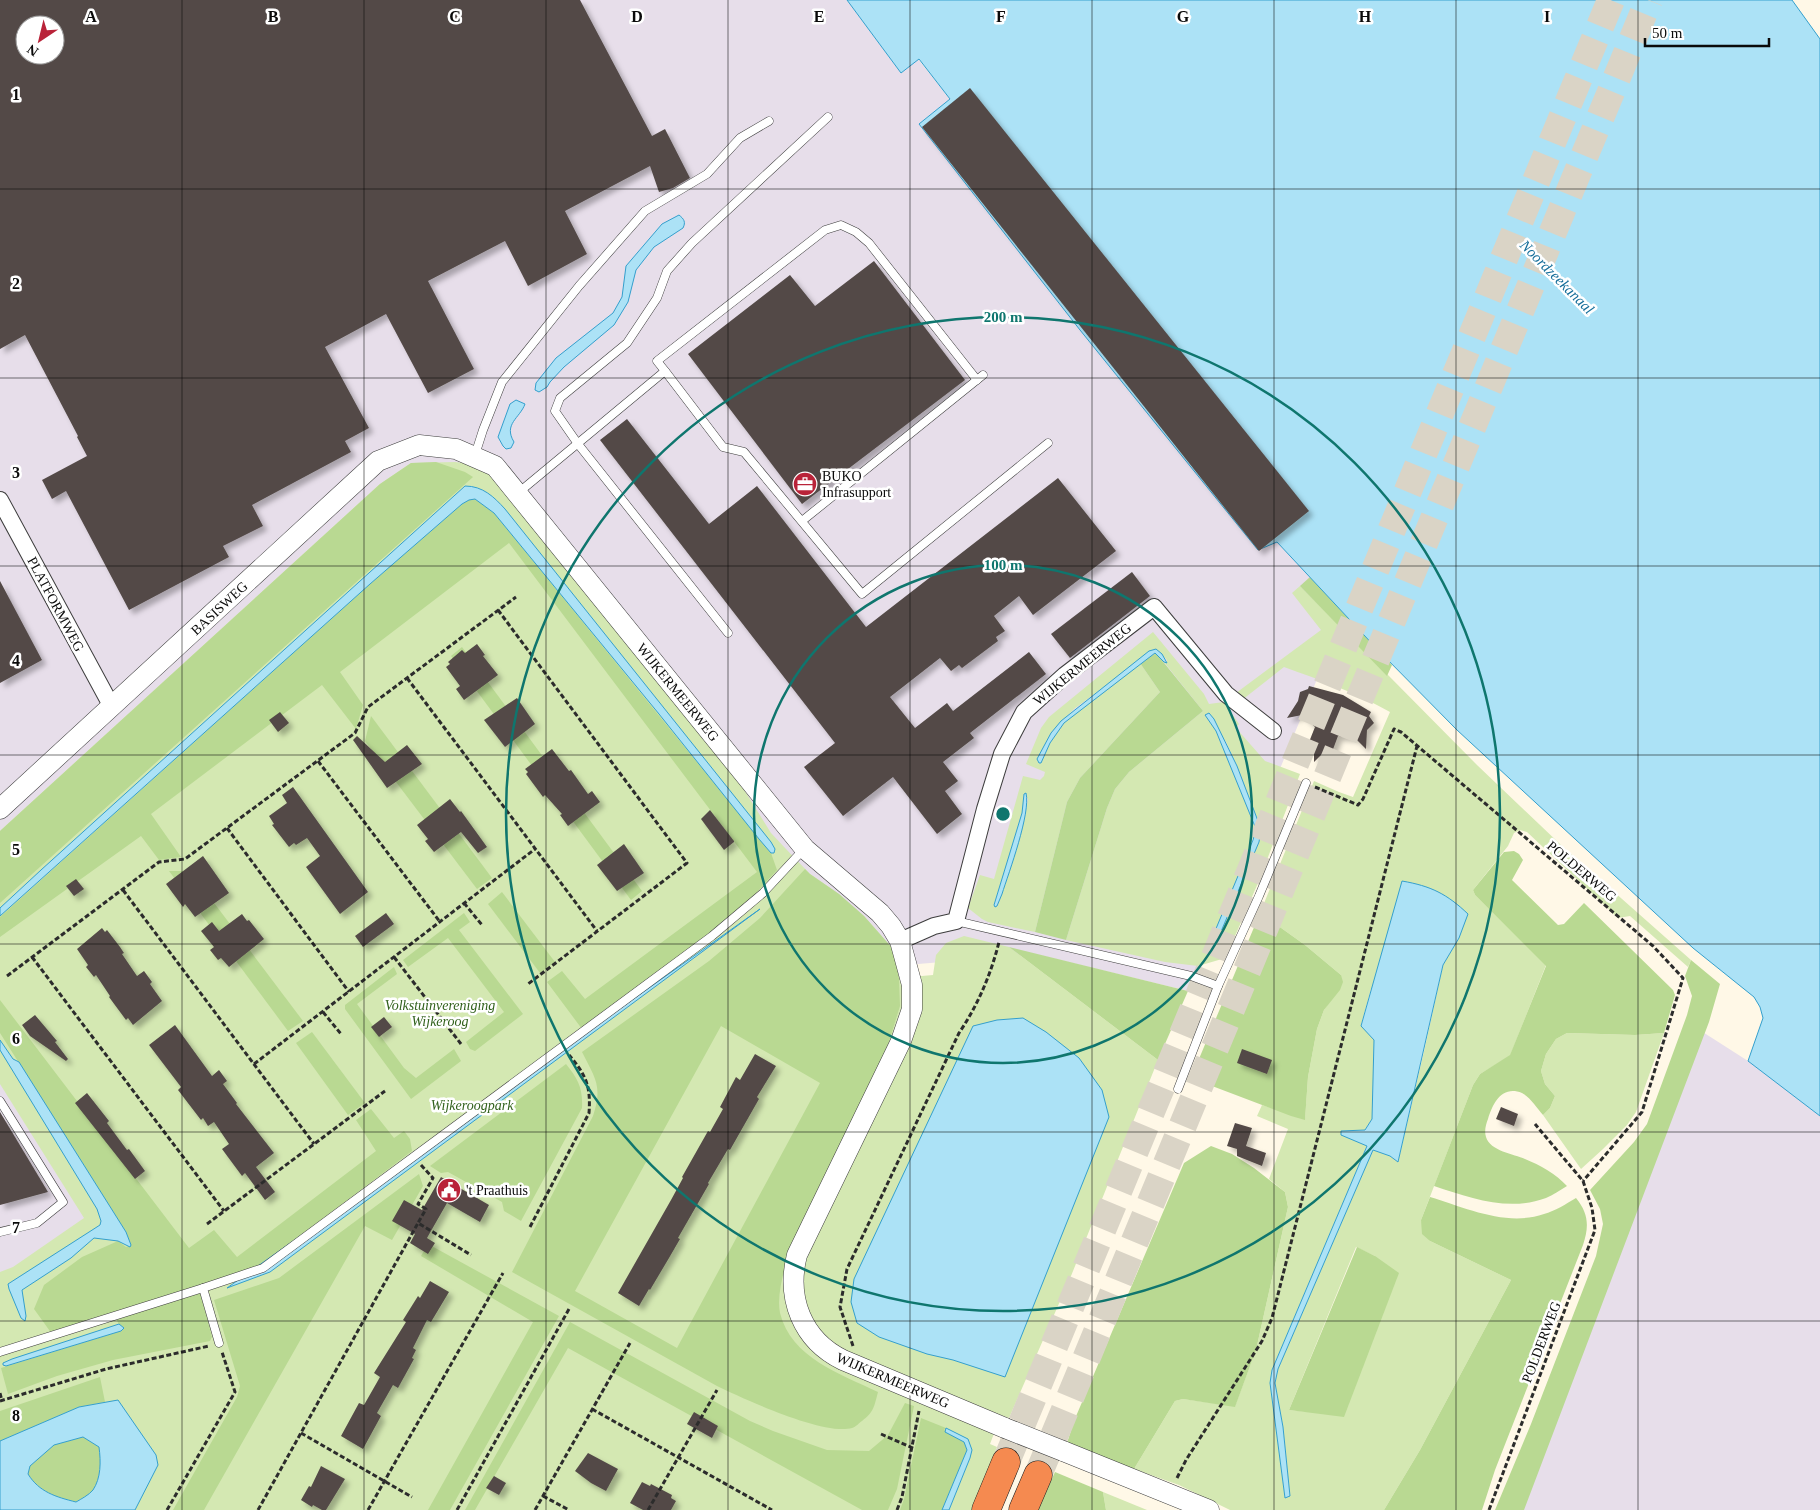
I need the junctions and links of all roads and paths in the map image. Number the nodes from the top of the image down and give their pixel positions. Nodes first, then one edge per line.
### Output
1 (828, 117) dead end
2 (769, 121) dead end
3 (665, 371) junction
4 (1048, 443) dead end
5 (578, 444) junction
6 (465, 453) junction
7 (518, 494) junction
8 (0, 500) edge
9 (802, 521) junction
10 (516, 597) dead end
11 (498, 610) junction
12 (728, 633) dead end
13 (406, 678) junction
14 (112, 707) junction
15 (1273, 731) dead end
16 (1417, 746) junction
17 (318, 761) junction
18 (1306, 783) joint
19 (0, 809) edge
20 (227, 828) junction
21 (535, 849) junction
22 (805, 849) junction
23 (123, 890) junction
24 (464, 903) junction
25 (956, 921) junction
26 (440, 922) junction
27 (482, 924) dead end
28 (597, 931) junction
29 (1001, 931) junction
30 (900, 941) junction
31 (32, 957) junction
32 (394, 957) junction
33 (7, 976) dead end
34 (528, 984) dead end
35 (1218, 986) junction
36 (349, 992) junction
37 (323, 1012) junction
38 (341, 1034) dead end
39 (461, 1044) dead end
40 (571, 1057) dead end
41 (254, 1064) junction
42 (1178, 1089) dead end
43 (385, 1092) dead end
44 (0, 1101) edge
45 (1535, 1124) dead end
46 (314, 1144) junction
47 (418, 1162) dead end
48 (1583, 1181) junction
49 (224, 1211) junction
50 (418, 1223) junction
51 (207, 1224) dead end
52 (530, 1227) dead end
53 (0, 1232) edge
54 (471, 1255) dead end
55 (504, 1273) dead end
56 (203, 1288) junction
57 (569, 1309) dead end
58 (630, 1343) dead end
59 (219, 1344) junction
60 (854, 1347) dead end
61 (0, 1352) edge
62 (717, 1390) dead end
63 (0, 1393) edge
64 (922, 1393) junction
65 (1, 1401) edge
66 (592, 1409) junction
67 (301, 1433) junction
68 (881, 1434) dead end
69 (913, 1448) junction
70 (678, 1457) junction
71 (1006, 1462) tunnel mouth
72 (1038, 1475) tunnel mouth
73 (385, 1481) junction
74 (1170, 1494) junction
75 (543, 1496) junction
76 (412, 1497) dead end
77 (167, 1510) edge
78 (258, 1510) edge
79 (368, 1510) edge
80 (457, 1510) edge
81 (535, 1510) edge
82 (569, 1510) edge
83 (648, 1510) edge
84 (772, 1510) edge
85 (897, 1510) edge
86 (986, 1510) edge
87 (1023, 1510) edge
88 (1209, 1510) edge
89 (1489, 1510) edge

1 - 5 lane
2 - 6 lane
3 - 5 lane
3 - 9 lane
3 - 9 lane
4 - 9 lane
5 - 7 lane
5 - 12 lane
6 - 7 street, WIJKERMEERWEG
6 - 14 street, BASISWEG
7 - 22 street, WIJKERMEERWEG
8 - 14 street, PLATFORMWEG
10 - 11 path
11 - 13 path
11 - 28 path
13 - 17 path
13 - 21 path
14 - 19 street, BASISWEG
15 - 25 street, WIJKERMEERWEG
16 - 18 path, POLDERWEG
16 - 48 path, POLDERWEG
16 - 74 path
17 - 20 path
17 - 26 path
18 - 35 lane
20 - 23 path
20 - 36 path
21 - 24 path
21 - 28 path
22 - 30 street, WIJKERMEERWEG
22 - 56 lane
23 - 31 path
23 - 41 path
24 - 26 path
24 - 27 path
25 - 29 lane
25 - 30 street
26 - 32 path
28 - 34 path
29 - 35 lane
29 - 60 path
30 - 64 street, WIJKERMEERWEG
31 - 33 path
31 - 49 path
32 - 36 path
32 - 39 path
35 - 42 lane
36 - 37 path
37 - 38 path
37 - 41 path
40 - 52 path
41 - 46 path
43 - 46 path
44 - 53 lane
45 - 48 path, POLDERWEG
46 - 49 path
47 - 50 path
48 - 89 path, POLDERWEG
49 - 51 path
50 - 54 path
50 - 67 path
55 - 73 path
56 - 59 lane
56 - 61 lane
57 - 80 path
58 - 66 path
59 - 65 path
59 - 77 path
62 - 70 path
63 - 65 path
64 - 69 path
64 - 74 street, WIJKERMEERWEG, bridge
66 - 70 path
66 - 75 path
67 - 73 path
67 - 78 path
68 - 69 path
69 - 85 path
70 - 83 path
70 - 84 path
71 - 86 highway
72 - 87 highway
73 - 76 path
73 - 79 path
74 - 88 street, WIJKERMEERWEG
75 - 81 path
75 - 82 path

